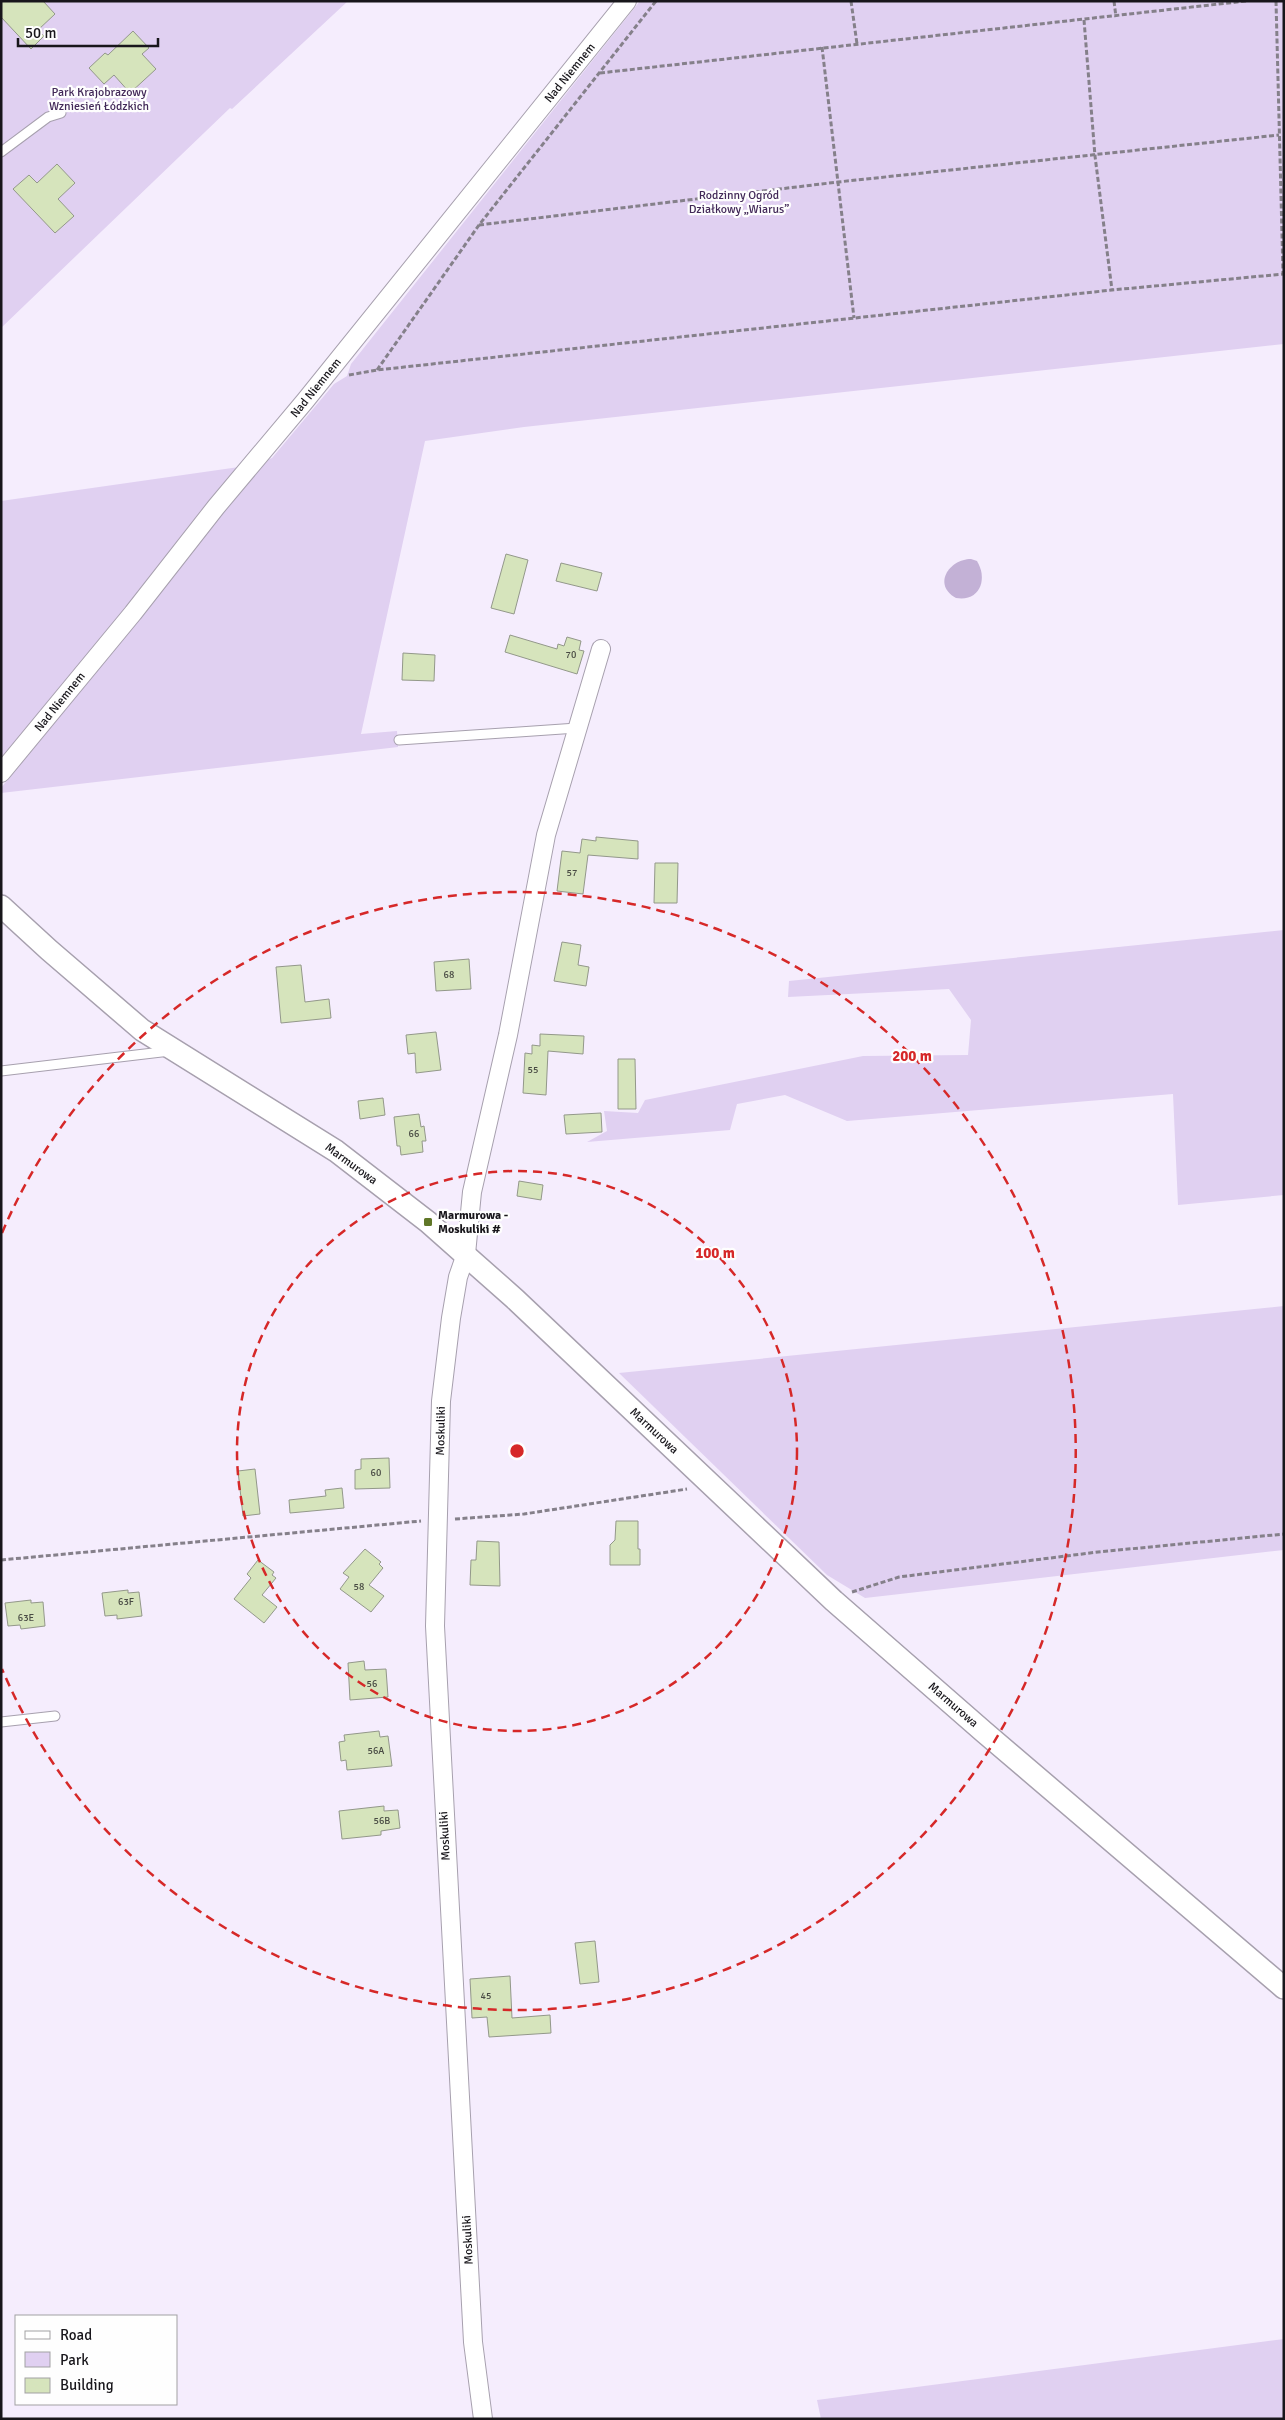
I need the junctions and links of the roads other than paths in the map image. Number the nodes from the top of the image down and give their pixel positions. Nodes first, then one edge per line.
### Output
1 (628, 1) edge
2 (61, 112) dead end
3 (1, 152) edge
4 (601, 649) dead end
5 (576, 728) junction
6 (399, 740) dead end
7 (1, 773) edge
8 (1, 906) edge
9 (175, 1051) junction
10 (1, 1071) edge
11 (466, 1254) junction
12 (55, 1716) dead end
13 (1, 1722) edge
14 (1284, 1988) edge
15 (483, 2419) edge

1 - 7 street, Nad Niemnem
2 - 3 lane
4 - 5 street, Moskuliki
5 - 6 lane
5 - 11 street, Moskuliki
8 - 9 street, Marmurowa
9 - 10 lane
9 - 11 street, Marmurowa
11 - 14 street, Marmurowa
11 - 15 street, Moskuliki
12 - 13 lane

